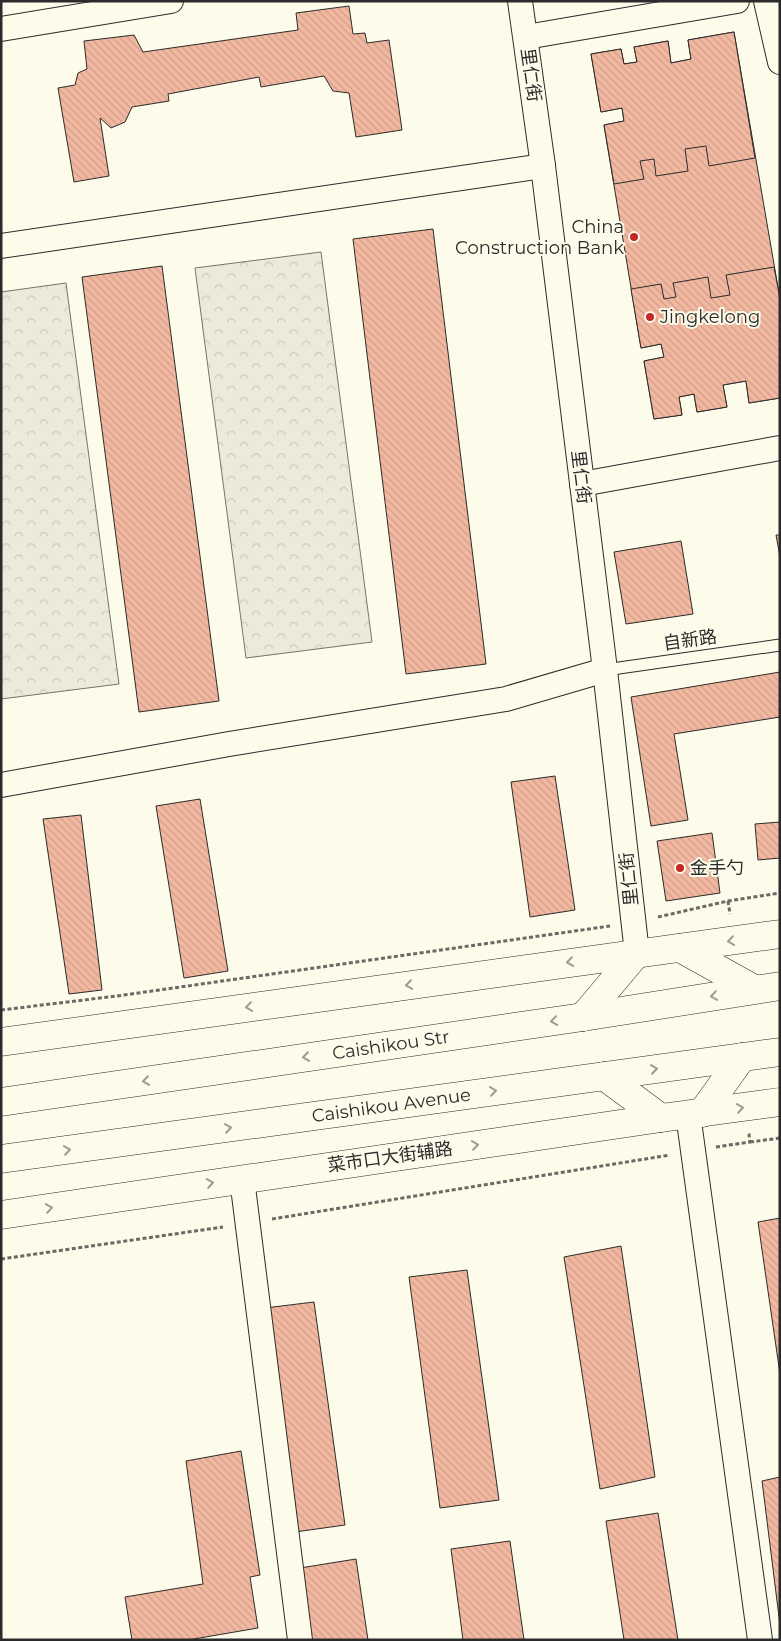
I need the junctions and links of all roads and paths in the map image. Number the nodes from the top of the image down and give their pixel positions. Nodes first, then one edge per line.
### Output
1 (171, 1) edge
2 (520, 1) edge
3 (737, 1) edge
4 (766, 1) edge
5 (1, 29) edge
6 (526, 37) junction
7 (780, 62) edge
8 (543, 166) junction
9 (1, 246) edge
10 (780, 448) edge
11 (582, 484) junction
12 (780, 645) edge
13 (605, 670) junction
14 (1, 785) edge
15 (780, 893) edge
16 (728, 901) junction
17 (730, 914) dead end
18 (634, 922) junction
19 (780, 934) edge
20 (680, 948) junction
21 (637, 953) junction
22 (767, 988) edge
23 (1, 1010) edge
24 (583, 1017) junction
25 (1, 1042) edge
26 (780, 1052) edge
27 (742, 1057) junction
28 (604, 1076) junction
29 (1, 1102) edge
30 (780, 1102) edge
31 (695, 1114) junction
32 (661, 1118) junction
33 (749, 1135) dead end
34 (780, 1138) edge
35 (750, 1142) junction
36 (693, 1151) junction
37 (1, 1159) edge
38 (242, 1179) junction
39 (1, 1215) edge
40 (249, 1223) junction
41 (1, 1259) edge
42 (300, 1640) edge
43 (760, 1640) edge

1 - 5 street
2 - 6 street, 里仁街
3 - 6 street
4 - 7 street
6 - 8 street, 里仁街
8 - 9 street
8 - 11 street, 里仁街
10 - 11 street
11 - 13 street, 里仁街
12 - 13 lane, 自新路
13 - 14 street
13 - 18 street, 里仁街
15 - 16 path
16 - 17 path
16 - 18 path
18 - 21 street, 里仁街
18 - 23 path
19 -> 20 main road
20 - 21 main road
20 - 22 main road
21 - 24 main road
21 -> 25 main road
22 -> 24 main road, Caishikou Str
24 -> 29 main road, Caishikou Str
26 - 27 main road, Caishikou Avenue
28 -> 27 main road, Caishikou Avenue
27 - 31 main road
28 - 32 main road
37 -> 28 main road, Caishikou Avenue
31 -> 30 main road, 菜市口大街辅路
31 - 32 main road, 菜市口大街辅路
31 - 36 street
38 -> 32 main road, 菜市口大街辅路
33 - 35 path
34 - 35 path
35 - 36 path
36 - 40 path
36 - 43 street
39 -> 38 main road, 菜市口大街辅路
38 - 40 street
40 - 41 path
40 - 42 street

